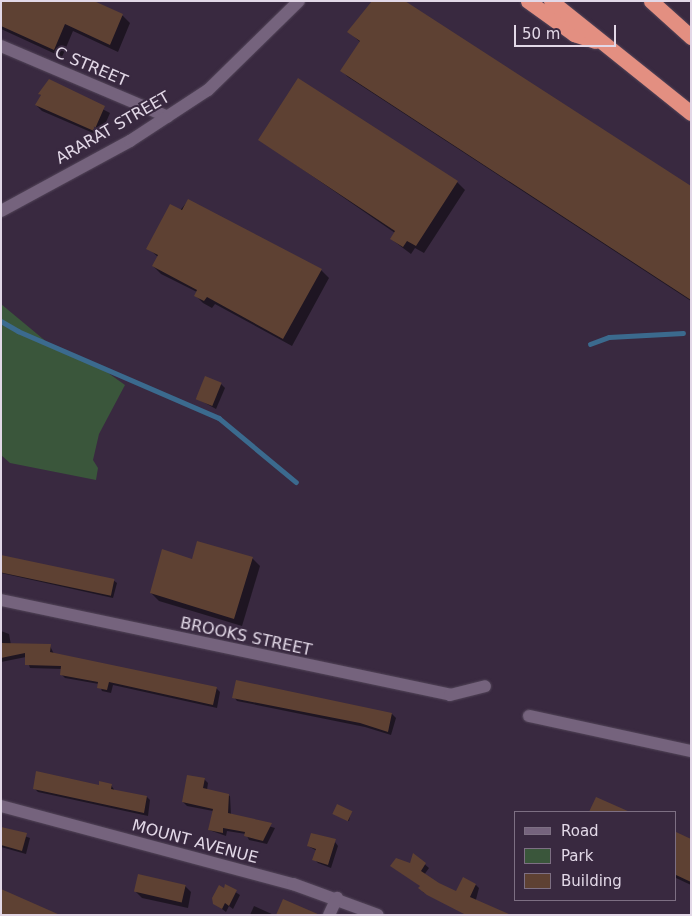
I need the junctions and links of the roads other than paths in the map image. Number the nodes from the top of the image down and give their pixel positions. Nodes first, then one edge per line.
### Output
1 (298, 1) edge
2 (528, 1) edge
3 (550, 1) edge
4 (651, 1) edge
5 (691, 37) edge
6 (1, 46) edge
7 (610, 47) junction
8 (691, 113) edge
9 (168, 117) junction
10 (1, 212) edge
11 (1, 600) edge
12 (484, 686) dead end
13 (529, 716) dead end
14 (691, 751) edge
15 (1, 806) edge
16 (337, 898) junction
17 (329, 915) edge
18 (378, 915) edge

1 - 9 street, ARARAT STREET
2 - 7 highway
3 - 7 highway
4 - 5 highway
6 - 9 street, C STREET
7 - 8 highway
9 - 10 street, ARARAT STREET
11 - 12 street, BROOKS STREET
13 - 14 street
15 - 16 street, MOUNT AVENUE
16 - 17 street
16 - 18 street, MOUNT AVENUE

